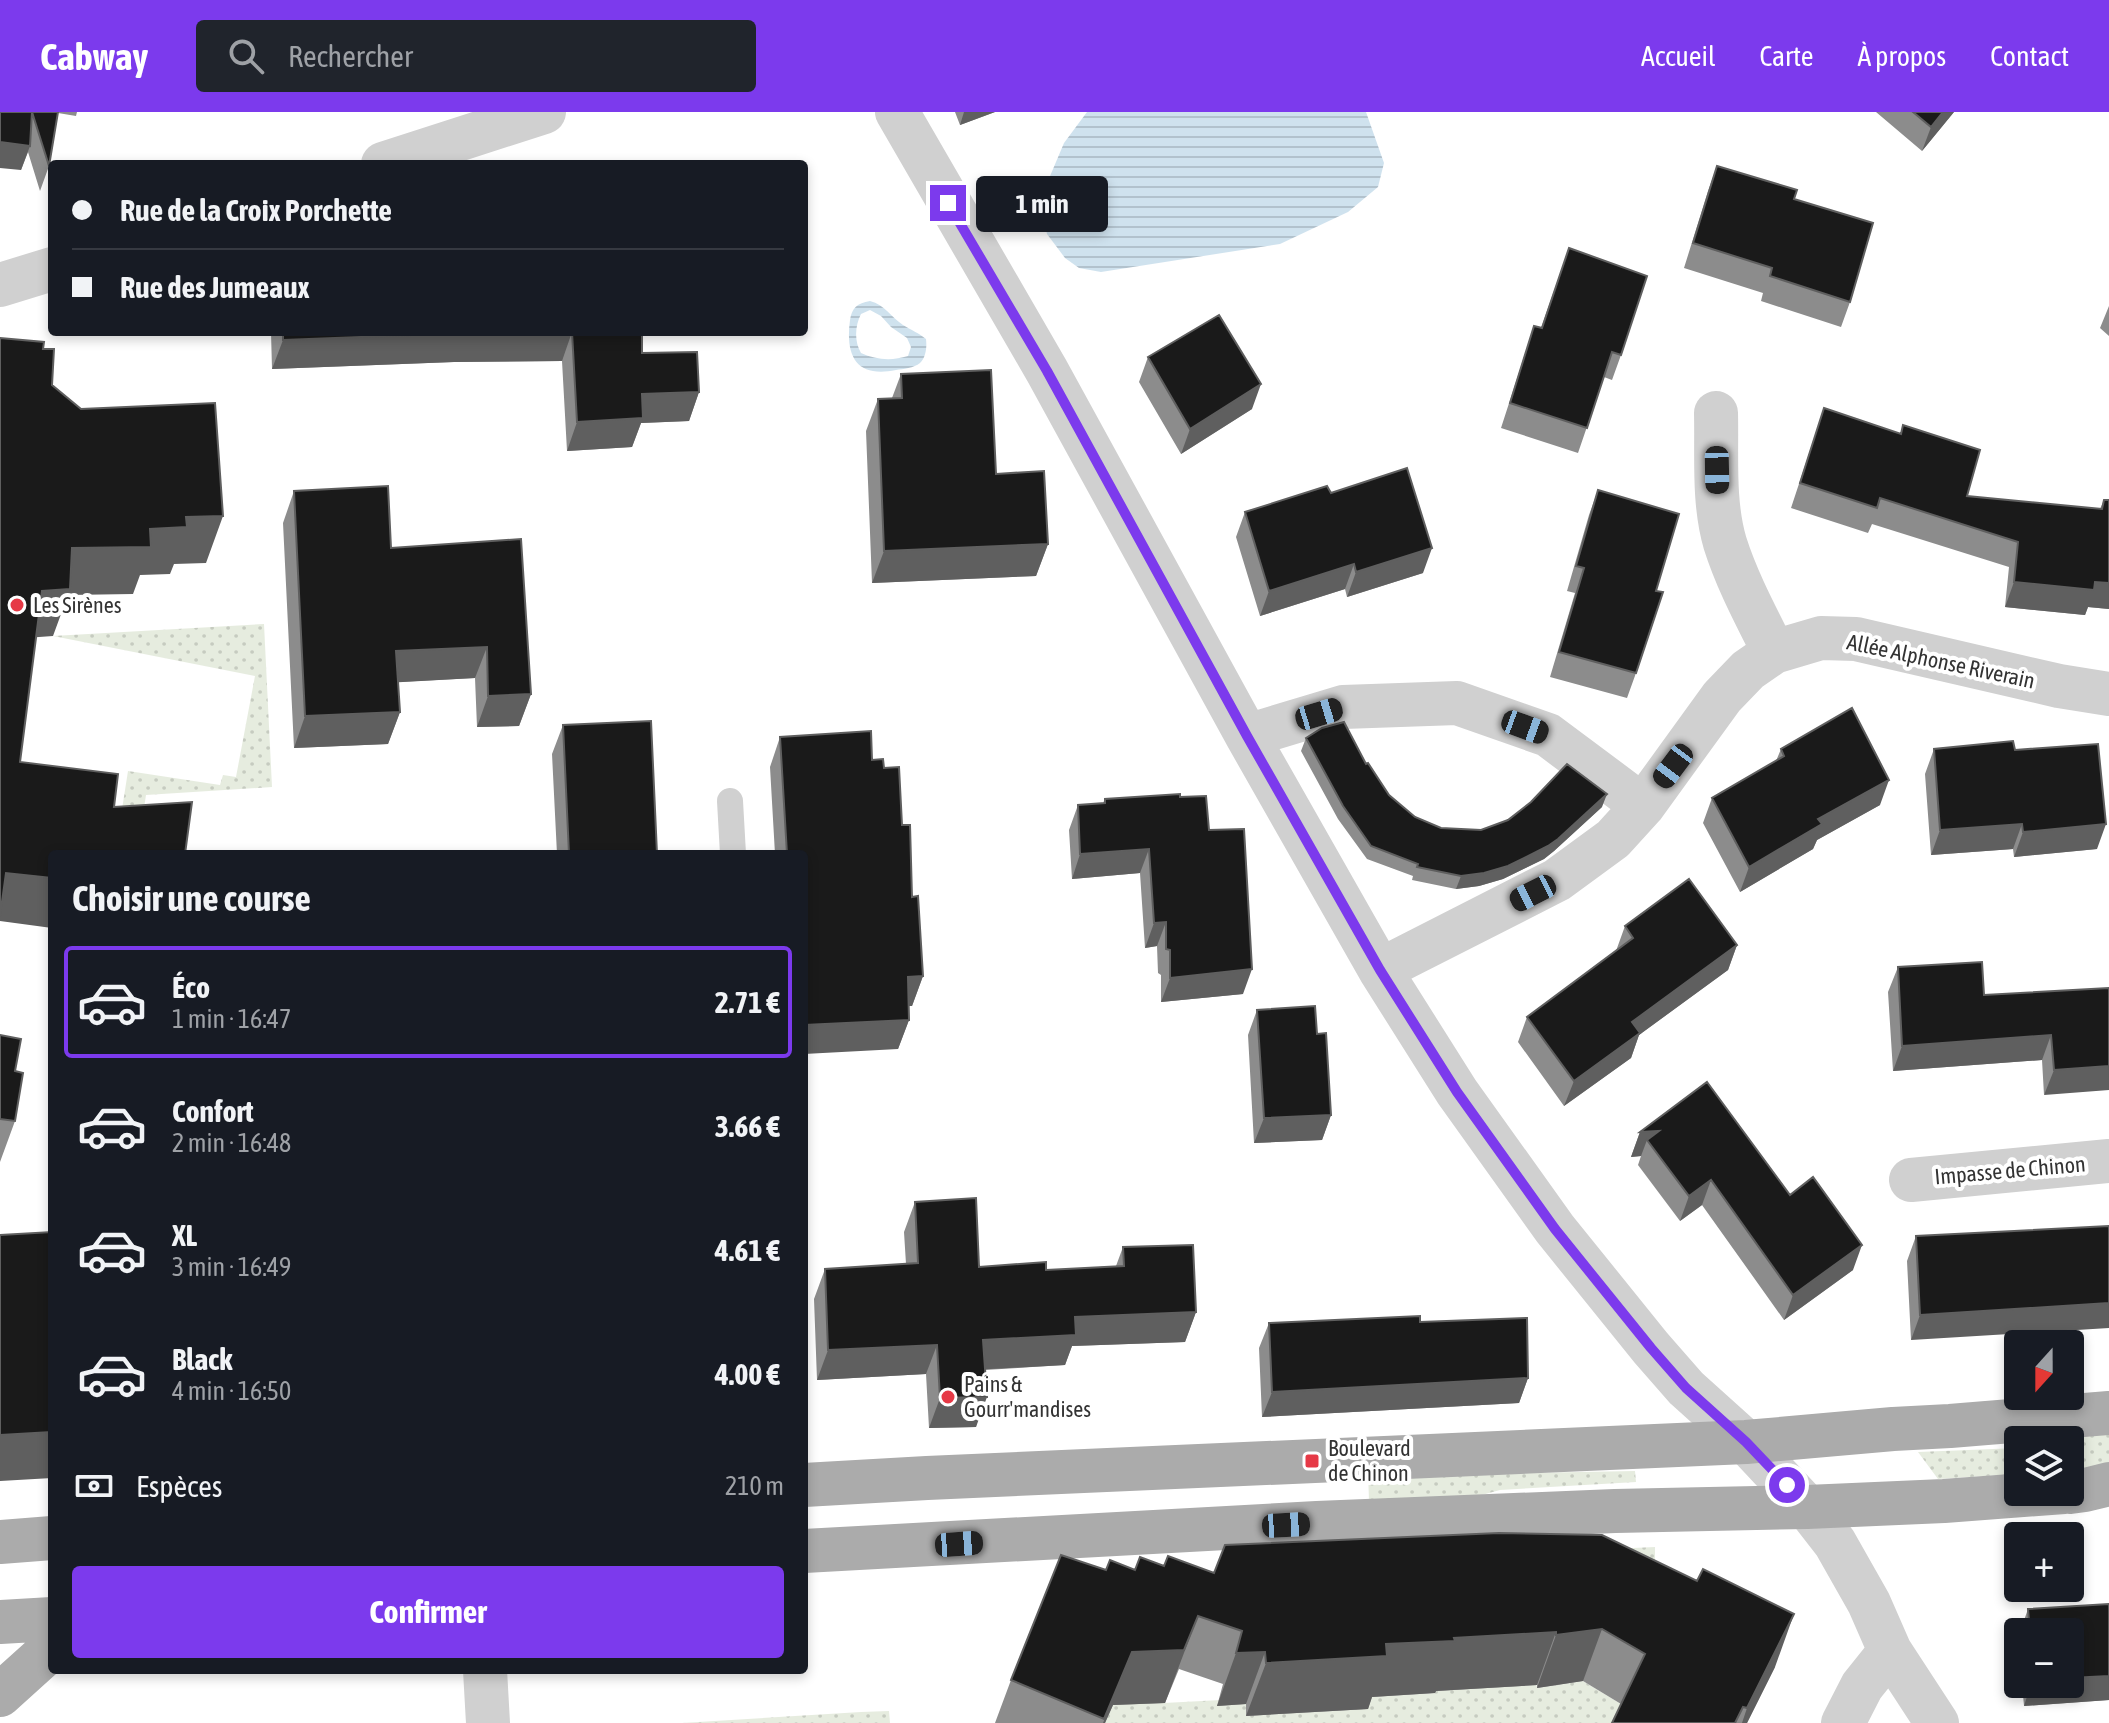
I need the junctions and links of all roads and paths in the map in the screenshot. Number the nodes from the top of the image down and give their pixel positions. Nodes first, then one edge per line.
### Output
1 (544, 112) edge
2 (897, 112) edge
3 (395, 160) edge
4 (48, 270) edge
5 (0, 285) edge
6 (1716, 413) dead end
7 (1774, 652) junction
8 (2109, 694) edge
9 (1247, 736) junction
10 (730, 801) dead end
11 (1643, 806) junction
12 (733, 850) edge
13 (1380, 970) junction
14 (2109, 1161) edge
15 (1911, 1180) dead end
16 (2109, 1413) edge
17 (1746, 1442) junction
18 (2109, 1484) edge
19 (808, 1485) edge
20 (2084, 1490) edge
21 (2004, 1496) edge
22 (1807, 1507) junction
23 (48, 1538) edge
24 (0, 1542) edge
25 (808, 1551) edge
26 (48, 1619) edge
27 (0, 1622) edge
28 (1890, 1651) junction
29 (48, 1652) edge
30 (485, 1674) edge
31 (0, 1695) edge
32 (488, 1723) edge
33 (1843, 1723) edge
34 (1937, 1723) edge

1 - 3 street
2 - 9 street
4 - 5 street
6 - 7 street
7 - 8 street, Allée Alphonse Riverain
7 - 11 street, Allée Alphonse Riverain
9 - 11 street
9 - 13 street
10 - 12 lane
11 - 13 street, Allée Alphonse Riverain
13 - 17 street
14 - 15 street, Impasse de Chinon
16 - 17 main road
17 - 19 main road
17 - 22 street
18 - 20 main road
21 - 22 main road
22 - 25 main road
22 - 28 street
23 - 24 main road
26 - 27 main road
28 - 33 street
28 - 34 street
29 - 31 main road
30 - 32 street

